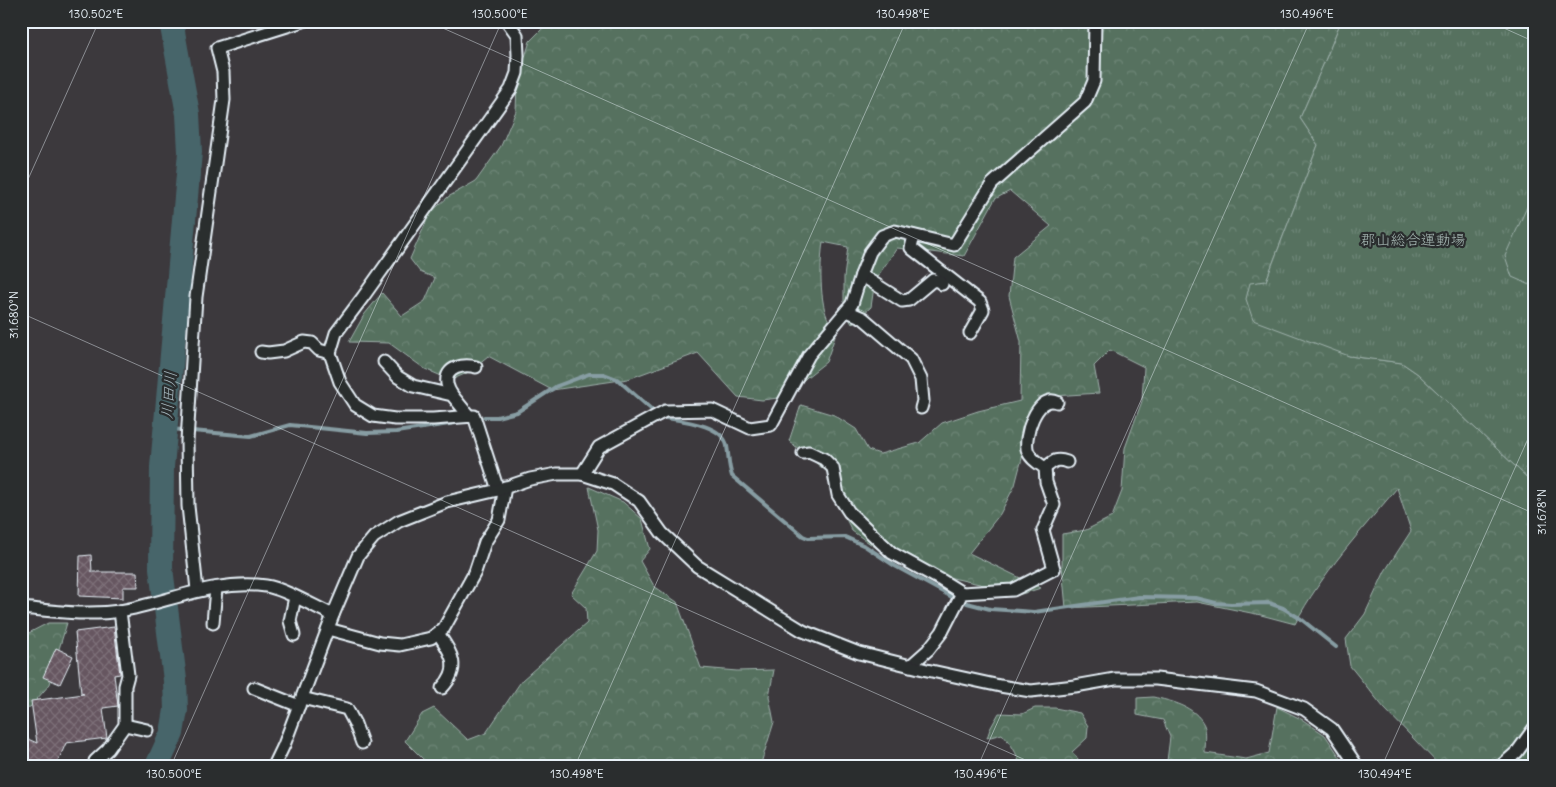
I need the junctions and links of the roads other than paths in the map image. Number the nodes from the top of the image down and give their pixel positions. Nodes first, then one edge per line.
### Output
1 (303, 21) edge
2 (507, 21) edge
3 (1095, 21) edge
4 (914, 236) junction
5 (861, 275) junction
6 (942, 284) dead end
7 (847, 311) junction
8 (970, 333) dead end
9 (261, 352) dead end
10 (330, 353) junction
11 (384, 362) dead end
12 (476, 367) dead end
13 (452, 395) junction
14 (1057, 402) dead end
15 (921, 408) dead end
16 (469, 416) junction
17 (803, 452) dead end
18 (1067, 462) dead end
19 (1045, 468) junction
20 (582, 474) junction
21 (502, 488) junction
22 (216, 588) junction
23 (194, 591) junction
24 (962, 593) junction
25 (295, 597) junction
26 (21, 608) edge
27 (120, 610) junction
28 (333, 615) junction
29 (213, 623) dead end
30 (328, 629) junction
31 (438, 632) junction
32 (294, 635) dead end
33 (910, 666) junction
34 (254, 688) dead end
35 (442, 688) dead end
36 (300, 702) junction
37 (125, 725) junction
38 (1535, 726) edge
39 (147, 730) dead end
40 (362, 743) dead end
41 (95, 761) dead end
42 (280, 763) edge
43 (1357, 766) edge
44 (1500, 766) edge

1 - 23 street
2 - 10 street
3 - 4 street
4 - 5 street
4 - 8 street
5 - 6 street
5 - 7 street
7 - 15 street
7 - 20 street
9 - 10 street
10 - 16 street
11 - 13 street
12 - 13 street
13 - 16 street
14 - 19 street
16 - 21 street
17 - 24 street
18 - 19 street
19 - 24 street
20 - 21 street
20 - 33 street
21 - 28 street
21 - 31 street
22 - 23 street
22 - 25 street
22 - 29 street
23 - 27 street
24 - 33 street
25 - 28 street
25 - 32 street
26 - 27 street
27 - 37 street
28 - 30 street
30 - 31 street
30 - 36 street
31 - 35 street
33 - 43 street
34 - 36 street
36 - 40 street
36 - 42 street
37 - 39 street
37 - 41 street
38 - 44 street

